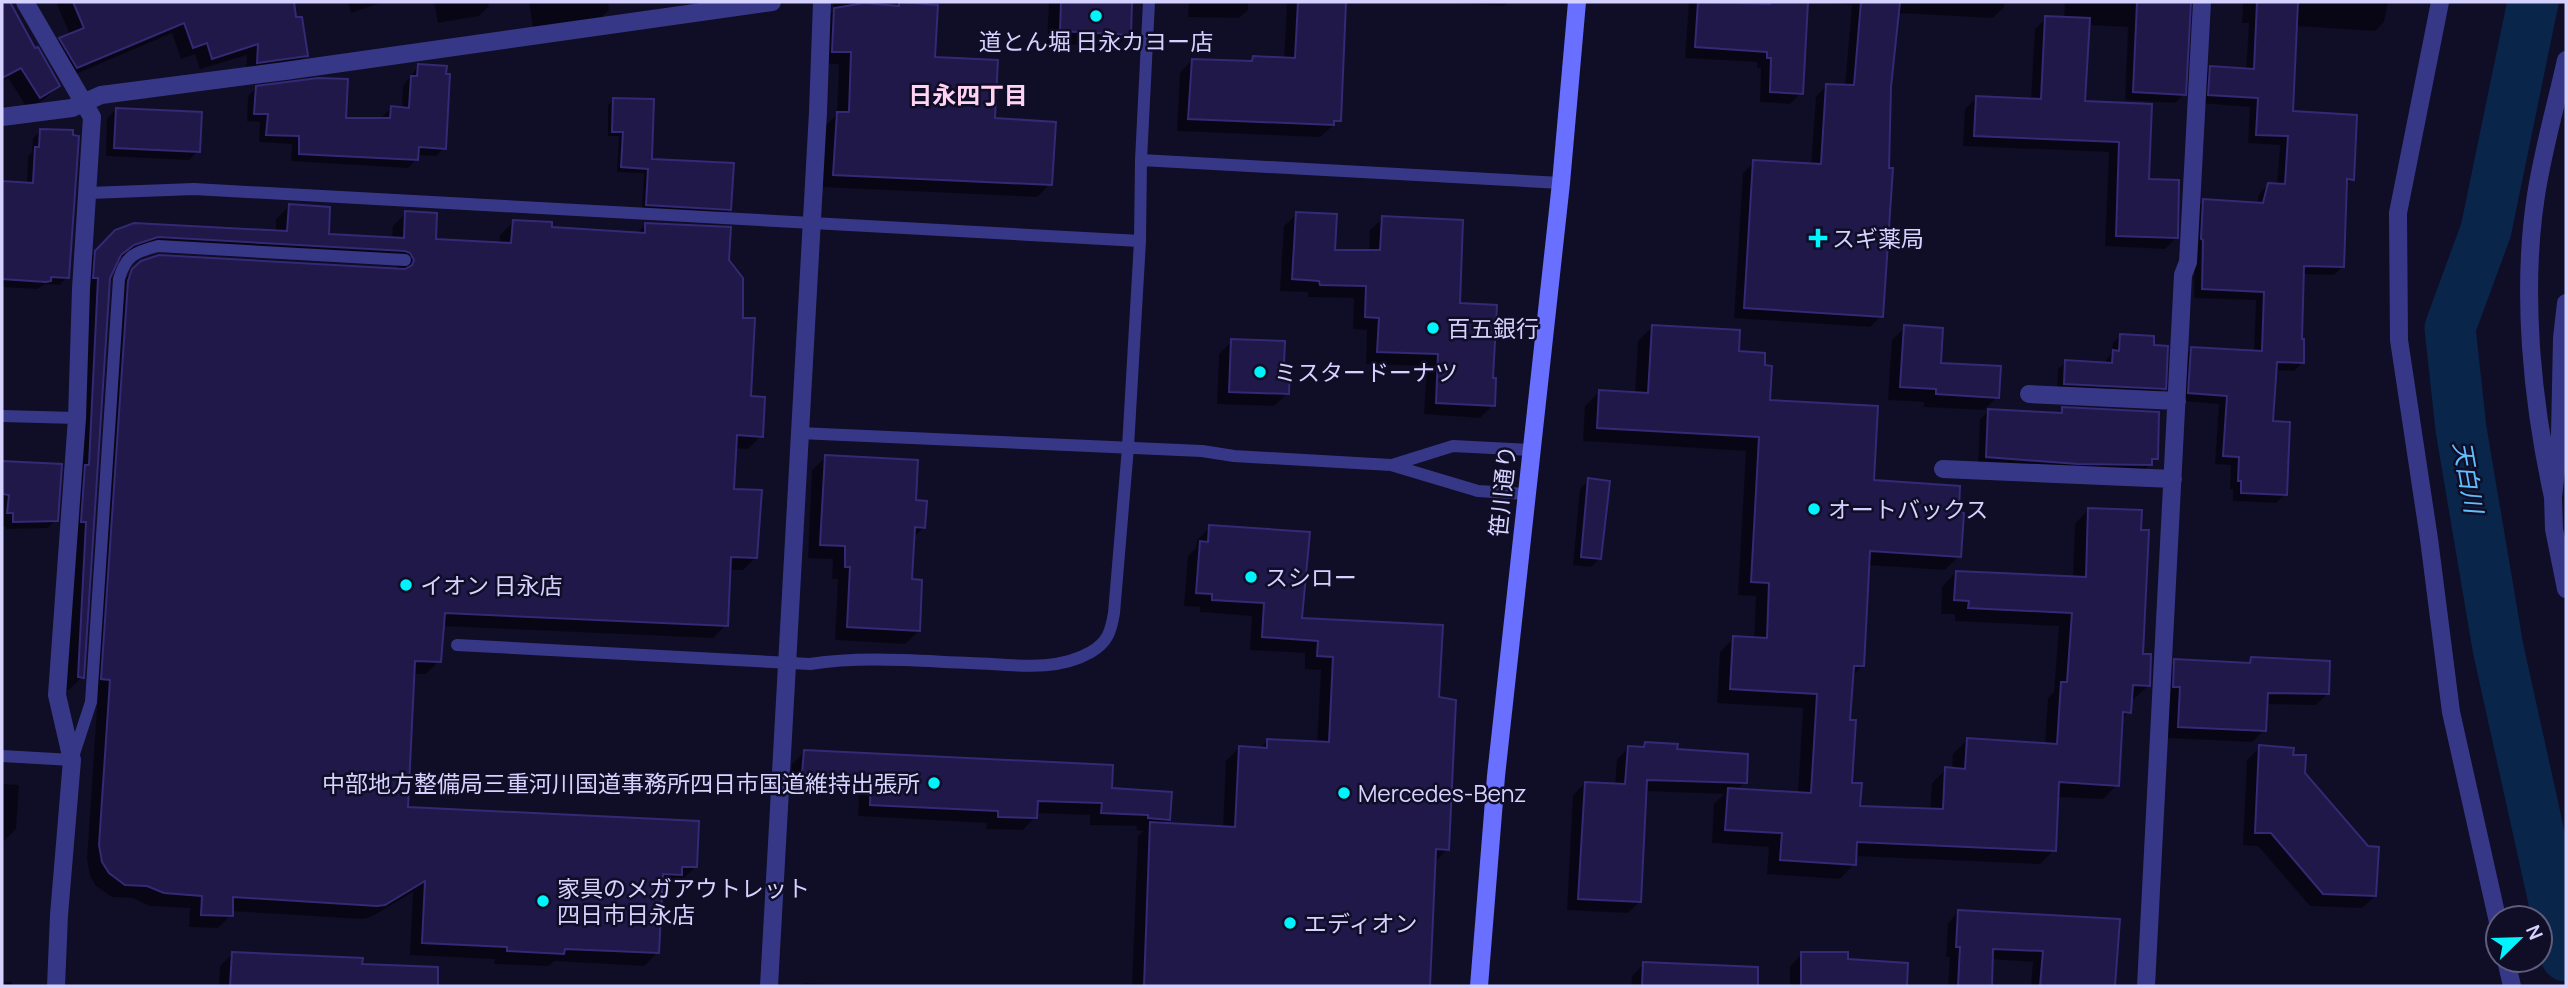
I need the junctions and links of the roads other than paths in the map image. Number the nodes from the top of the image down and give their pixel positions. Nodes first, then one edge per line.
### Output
1 (25, 2) edge
2 (772, 2) edge
3 (822, 2) edge
4 (1149, 2) edge
5 (1577, 2) edge
6 (2202, 2) edge
7 (2440, 2) edge
8 (2566, 60) edge
9 (84, 103) junction
10 (2, 117) edge
11 (1141, 160) junction
12 (1561, 183) junction
13 (89, 193) junction
14 (810, 222) junction
15 (1140, 241) junction
16 (405, 260) dead end
17 (2566, 303) edge
18 (2029, 394) dead end
19 (2177, 401) junction
20 (2, 416) edge
21 (77, 418) junction
22 (799, 433) junction
23 (1128, 447) junction
24 (1530, 450) junction
25 (1391, 465) junction
26 (1943, 469) dead end
27 (2173, 479) junction
28 (1526, 494) junction
29 (2553, 497) junction
30 (2566, 589) edge
31 (457, 645) dead end
32 (2, 757) edge
33 (72, 760) junction
34 (2494, 904) edge
35 (56, 986) edge
36 (769, 986) edge
37 (1479, 986) edge
38 (2146, 986) edge

1 - 9 street
2 - 9 street
3 - 14 street
4 - 11 lane
5 - 12 street, 笹川通り
6 - 19 street
7 - 34 street
8 - 29 street
9 - 10 street
9 - 13 street
11 - 12 lane
11 - 15 lane
12 - 24 street, 笹川通り
13 - 14 lane
13 - 21 street
14 - 15 lane
14 - 22 street
15 - 23 lane
16 - 33 lane
17 - 29 street
18 - 19 street
19 - 27 street
20 - 21 lane
21 - 33 street
22 - 23 lane
22 - 36 street
23 - 25 lane
23 - 31 lane
24 - 25 lane
24 - 28 street, 笹川通り
25 - 28 lane
26 - 27 street
27 - 38 street
28 - 37 street, 笹川通り
29 - 30 street
32 - 33 lane
33 - 35 street

